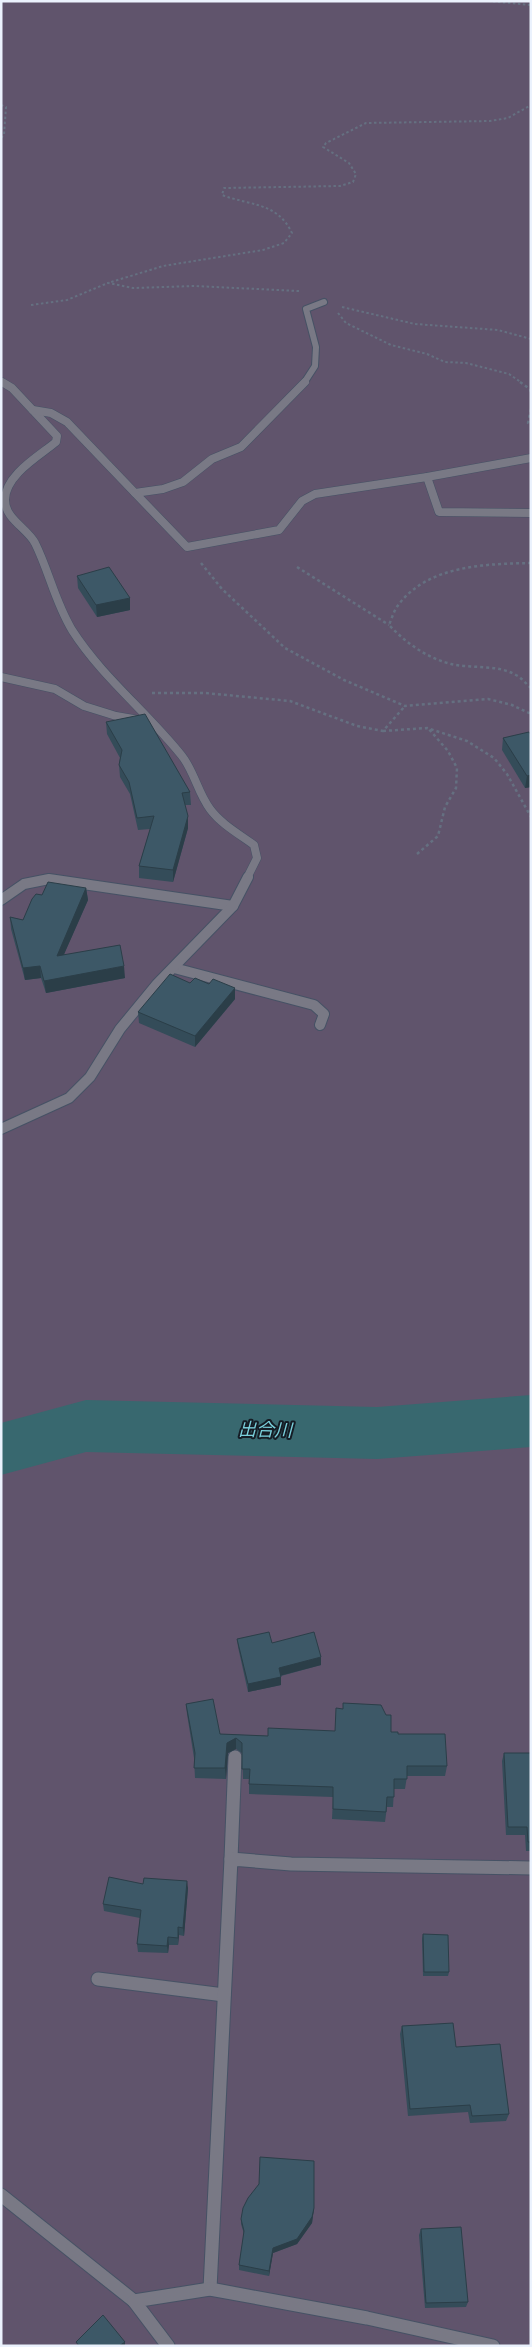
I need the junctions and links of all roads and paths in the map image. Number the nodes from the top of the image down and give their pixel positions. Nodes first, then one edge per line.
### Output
1 (488, 1) edge
2 (531, 5) edge
3 (1, 105) edge
4 (531, 105) edge
5 (1, 138) edge
6 (108, 283) junction
7 (324, 302) junction
8 (31, 305) dead end
9 (531, 339) edge
10 (1, 381) edge
11 (530, 389) edge
12 (531, 393) edge
13 (531, 409) edge
14 (33, 410) junction
15 (531, 426) edge
16 (531, 458) edge
17 (427, 477) junction
18 (135, 493) junction
19 (531, 513) edge
20 (187, 547) junction
21 (531, 563) edge
22 (297, 567) dead end
23 (389, 625) junction
24 (1, 677) edge
25 (531, 688) edge
26 (129, 696) junction
27 (405, 706) junction
28 (531, 714) edge
29 (150, 721) junction
30 (427, 728) junction
31 (383, 731) junction
32 (531, 817) edge
33 (417, 854) dead end
34 (1, 900) edge
35 (233, 906) junction
36 (174, 968) junction
37 (320, 1025) dead end
38 (1, 1129) edge
39 (235, 1757) dead end
40 (231, 1859) junction
41 (531, 1868) edge
42 (98, 1979) dead end
43 (224, 1995) junction
44 (1, 2196) edge
45 (210, 2289) junction
46 (134, 2301) junction
47 (168, 2346) edge
48 (493, 2346) edge

1 - 2 path
3 - 5 path
4 - 6 path
6 - 7 path
6 - 8 path
7 - 9 path
7 - 11 path
7 - 18 street
10 - 14 street
11 - 12 path
13 - 15 path
14 - 18 street
14 - 26 street
16 - 17 street
17 - 19 street
17 - 20 street
18 - 20 street
20 - 27 path
21 - 23 path
22 - 23 path
23 - 25 path
24 - 29 street
26 - 29 street
26 - 31 path
27 - 28 path
27 - 31 path
29 - 35 street
30 - 31 path
30 - 32 path
30 - 33 path
34 - 35 street
35 - 36 street
36 - 37 street
36 - 38 street
39 - 40 street
40 - 41 street
40 - 43 street
42 - 43 street
43 - 45 street
44 - 46 street
45 - 46 street
45 - 48 street
46 - 47 street

